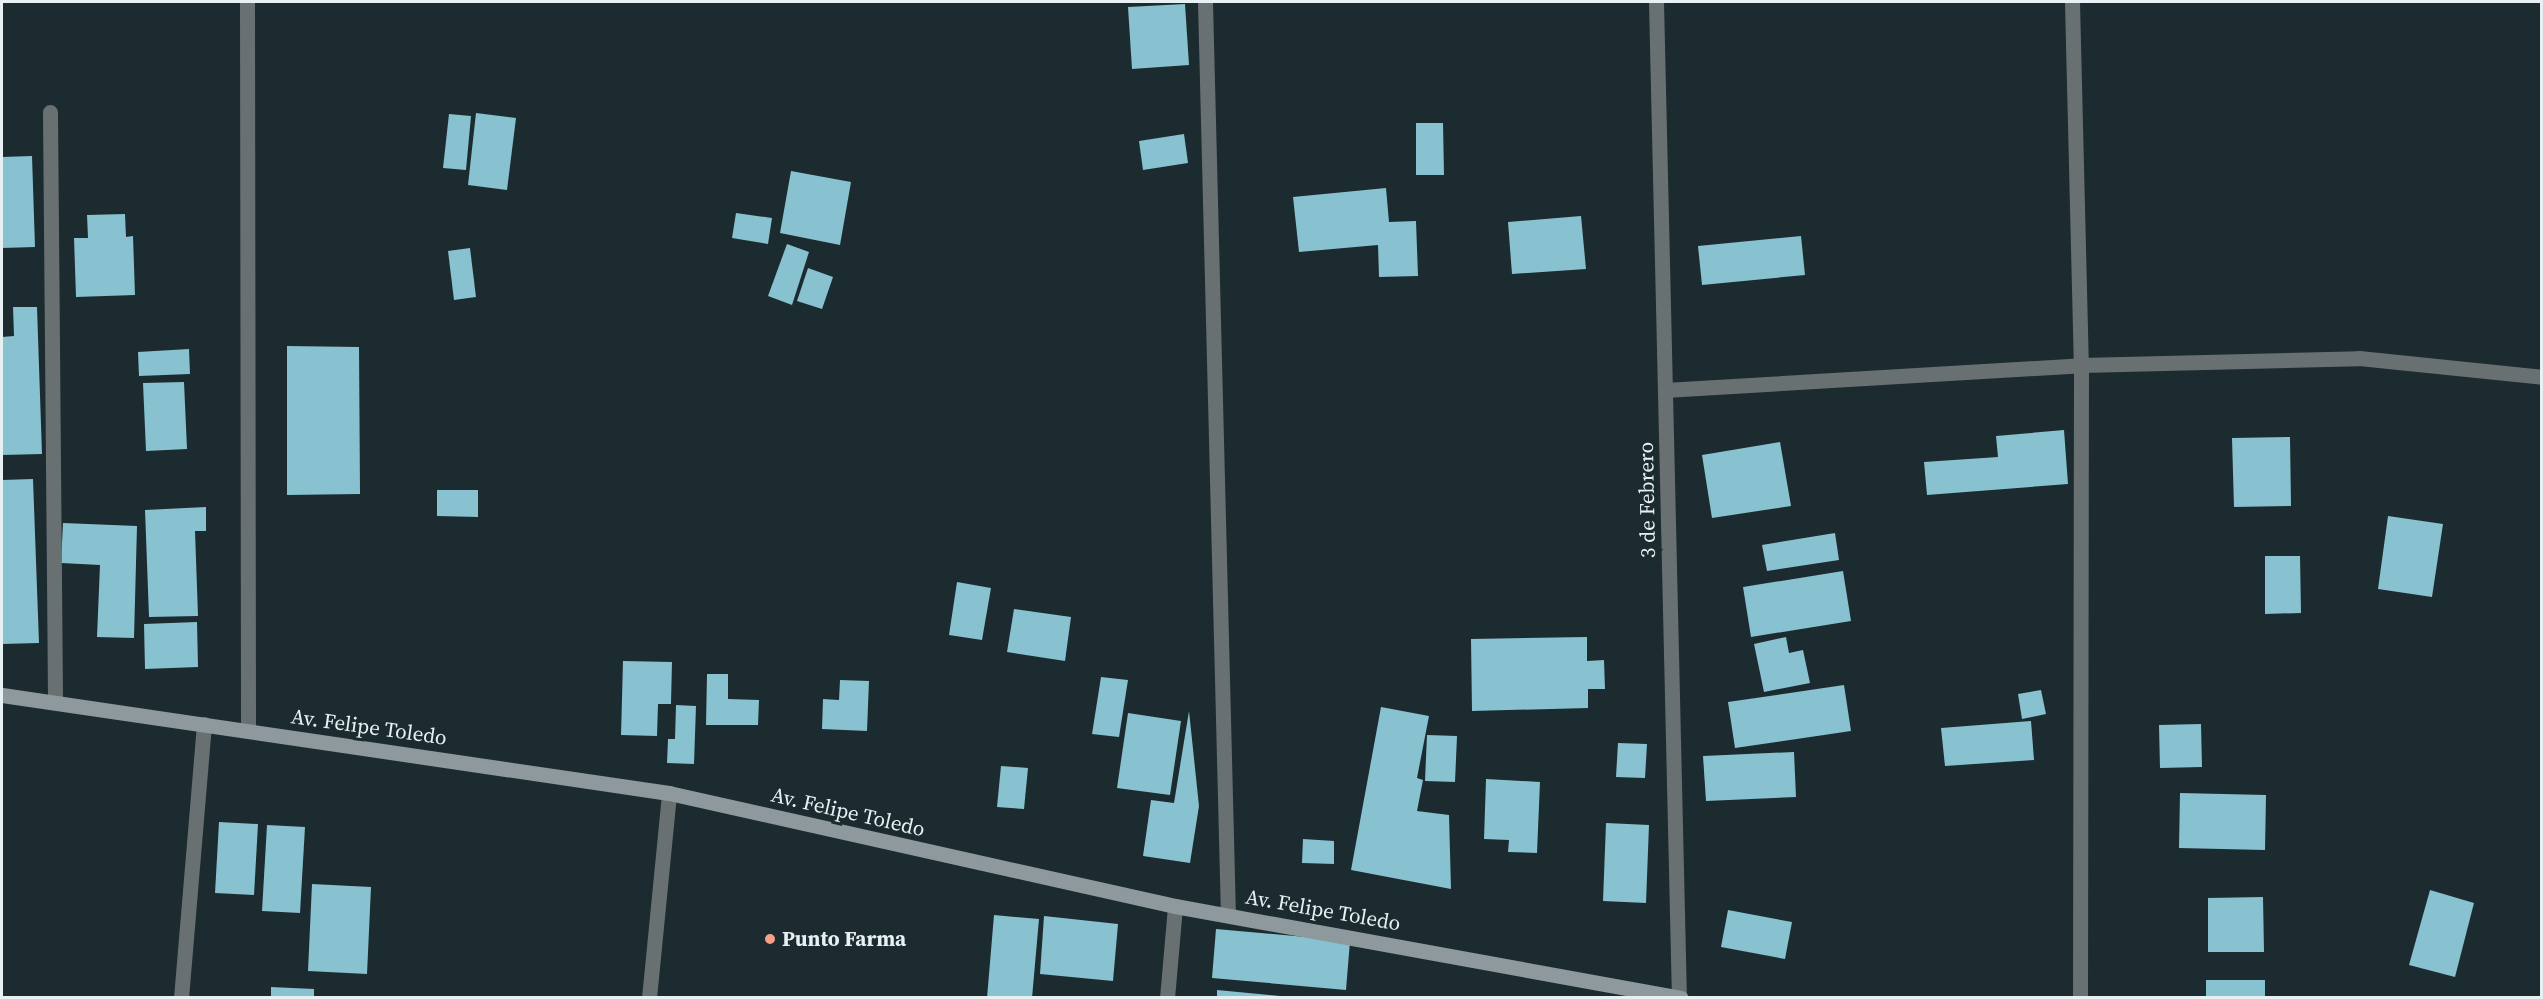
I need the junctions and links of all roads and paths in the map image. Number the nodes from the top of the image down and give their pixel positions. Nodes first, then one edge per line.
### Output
1 (247, 2) edge
2 (1205, 2) edge
3 (1656, 2) edge
4 (2072, 2) edge
5 (50, 112) dead end
6 (2081, 365) junction
7 (2541, 377) edge
8 (1665, 390) junction
9 (2, 694) edge
10 (55, 701) junction
11 (204, 724) junction
12 (248, 731) junction
13 (669, 793) junction
14 (1175, 906) junction
15 (1228, 914) junction
16 (1680, 997) edge
17 (181, 998) edge
18 (649, 998) edge
19 (1167, 998) edge
20 (2080, 998) edge

1 - 12 street
2 - 15 street
3 - 8 street, 3 de Febrero
4 - 6 street
5 - 10 street
6 - 7 street
6 - 8 street
6 - 20 street
8 - 16 street, 3 de Febrero
9 - 10 main road, Av. Felipe Toledo
10 - 11 main road, Av. Felipe Toledo
11 - 12 main road, Av. Felipe Toledo
11 - 17 street
12 - 13 main road, Av. Felipe Toledo
13 - 14 main road, Av. Felipe Toledo
13 - 18 street
14 - 15 main road, Av. Felipe Toledo
14 - 19 street
15 - 16 main road, Av. Felipe Toledo

